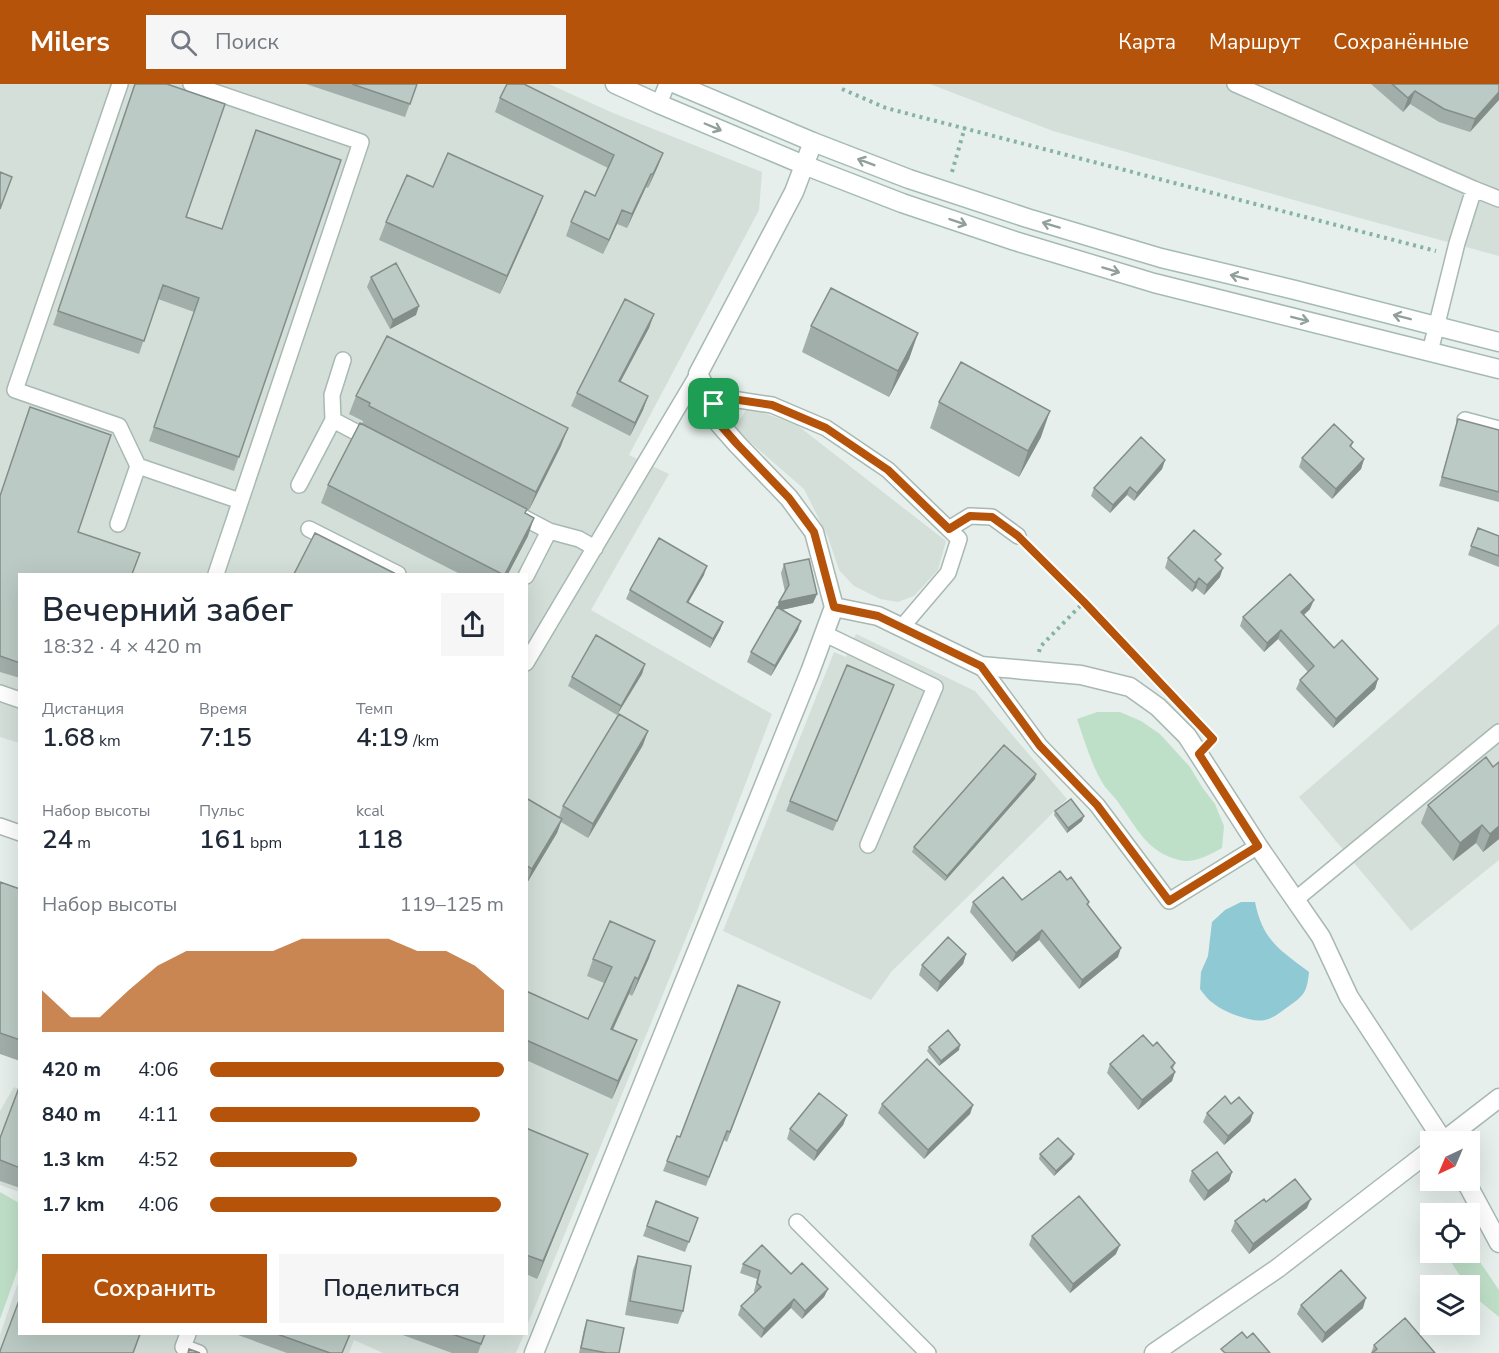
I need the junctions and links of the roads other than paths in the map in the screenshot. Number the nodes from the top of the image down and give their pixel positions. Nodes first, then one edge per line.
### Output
1 (120, 84) edge
2 (191, 84) edge
3 (615, 84) edge
4 (667, 84) edge
5 (676, 84) edge
6 (1235, 84) edge
7 (658, 104) junction
8 (813, 142) junction
9 (804, 165) junction
10 (1474, 189) junction
11 (1499, 199) edge
12 (1436, 326) junction
13 (1499, 342) edge
14 (1430, 352) junction
15 (343, 360) dead end
16 (1499, 369) edge
17 (698, 374) junction
18 (714, 404) junction
19 (333, 420) junction
20 (1465, 420) edge
21 (1499, 429) edge
22 (384, 446) edge
23 (138, 466) junction
24 (299, 485) dead end
25 (240, 501) junction
26 (498, 505) edge
27 (118, 524) dead end
28 (309, 529) dead end
29 (949, 529) junction
30 (549, 531) junction
31 (1018, 536) road end
32 (595, 548) junction
33 (216, 573) edge
34 (396, 573) edge
35 (528, 573) edge
36 (834, 607) junction
37 (902, 627) junction
38 (825, 634) junction
39 (531, 643) edge
40 (981, 666) junction
41 (0, 693) edge
42 (18, 699) edge
43 (1499, 732) edge
44 (0, 826) edge
45 (18, 832) edge
46 (868, 845) dead end
47 (1258, 846) junction
48 (1295, 900) junction
49 (1499, 1098) edge
50 (1433, 1131) edge
51 (1456, 1131) edge
52 (1420, 1158) edge
53 (1471, 1191) edge
54 (796, 1222) dead end
55 (1499, 1243) edge
56 (188, 1335) edge
57 (199, 1353) edge
58 (534, 1353) edge
59 (928, 1353) edge
60 (1154, 1353) edge

1 - 23 lane
2 - 25 lane
3 - 7 street
4 - 7 lane
5 - 8 street
6 - 10 lane
7 -> 9 street
8 - 9 street
12 -> 8 street
9 -> 14 street
9 - 17 street
10 - 11 lane
10 - 12 lane
12 - 13 street
12 - 14 lane
14 - 16 street
15 - 19 lane
17 - 18 street
17 - 32 lane
18 - 29 lane
18 - 36 street
19 - 22 lane
19 - 24 lane
20 - 21 lane
23 - 25 lane
23 - 27 lane
25 - 33 lane
26 - 30 lane
28 - 34 lane
29 - 31 lane
29 - 37 lane
30 - 32 lane
30 - 35 lane
32 - 39 lane
36 - 37 street
36 - 38 street
37 - 40 street
38 - 46 lane
38 - 58 street
40 - 47 street
40 - 47 lane
41 - 42 lane
43 - 48 lane
44 - 45 lane
47 - 48 street
48 - 50 street
49 - 51 street
52 - 60 street
53 - 55 street
54 - 59 lane
56 - 57 lane

